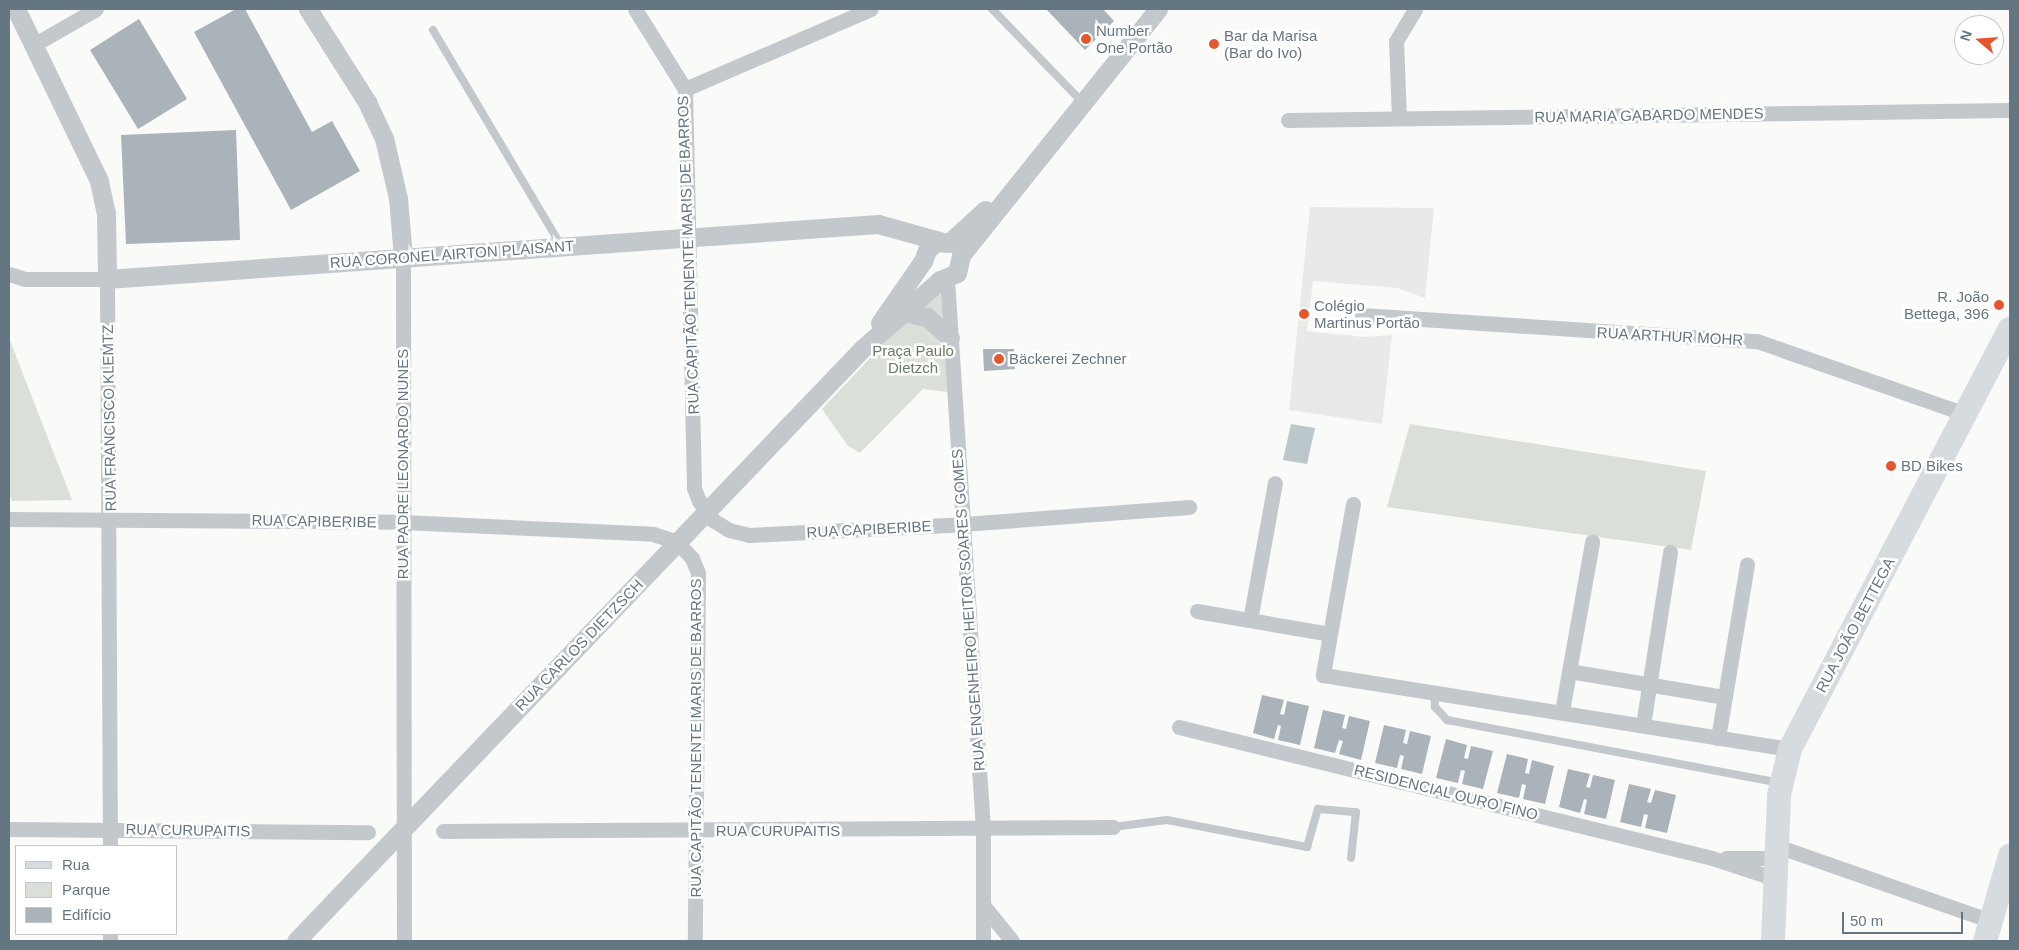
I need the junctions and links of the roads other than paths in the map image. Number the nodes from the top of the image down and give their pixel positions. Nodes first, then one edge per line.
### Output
1 (16, 9) edge
2 (96, 9) edge
3 (308, 9) edge
4 (635, 9) edge
5 (871, 9) edge
6 (992, 9) edge
7 (1158, 9) edge
8 (1415, 9) edge
9 (433, 30) dead end
10 (35, 44) junction
11 (684, 89) junction
12 (1083, 103) junction
13 (2010, 110) edge
14 (1399, 118) junction
15 (1288, 120) dead end
16 (895, 228) junction
17 (689, 237) junction
18 (561, 246) junction
19 (951, 246) junction
20 (403, 258) junction
21 (923, 261) junction
22 (9, 274) edge
23 (108, 279) junction
24 (943, 280) junction
25 (903, 312) junction
26 (1362, 315) dead end
27 (2010, 329) edge
28 (950, 338) junction
29 (862, 349) junction
30 (1966, 414) junction
31 (1274, 484) dead end
32 (1353, 504) dead end
33 (1189, 507) dead end
34 (706, 512) junction
35 (9, 519) edge
36 (110, 519) junction
37 (403, 522) junction
38 (963, 524) junction
39 (677, 542) junction
40 (1592, 542) dead end
41 (1670, 552) dead end
42 (1747, 564) dead end
43 (1197, 611) dead end
44 (1250, 620) junction
45 (1330, 634) junction
46 (1569, 671) junction
47 (1649, 685) junction
48 (1434, 692) junction
49 (1725, 697) junction
50 (1562, 711) junction
51 (1643, 725) junction
52 (1180, 727) dead end
53 (1718, 738) junction
54 (1790, 749) junction
55 (1782, 783) junction
56 (1113, 827) joint
57 (9, 829) edge
58 (110, 829) junction
59 (983, 830) junction
60 (401, 831) junction
61 (443, 831) dead end
62 (696, 831) junction
63 (368, 832) dead end
64 (110, 845) edge
65 (2010, 856) edge
66 (1351, 858) dead end
67 (1712, 858) junction
68 (1777, 861) junction
69 (983, 905) junction
70 (1988, 931) edge
71 (296, 941) edge
72 (404, 941) edge
73 (696, 941) edge
74 (983, 941) edge
75 (1012, 941) edge
76 (1774, 941) edge

1 - 10 street, RUA FRANCISCO KLEMTZ
2 - 10 street
3 - 20 street, RUA PADRE LEONARDO NUNES
4 - 11 street, RUA CAPITÃO TENENTE MARIS DE BARROS
5 - 11 street
6 - 12 lane
7 - 12 street, RUA CARLOS DIETZSCH
8 - 14 street
9 - 18 lane
10 - 23 street, RUA FRANCISCO KLEMTZ
11 - 17 street, RUA CAPITÃO TENENTE MARIS DE BARROS
12 - 19 street, RUA CARLOS DIETZSCH
13 - 14 street, RUA MARIA GABARDO MENDES
14 - 15 street, RUA MARIA GABARDO MENDES
16 - 17 street, RUA CORONEL AIRTON PLAISANT
16 - 19 street, RUA CORONEL AIRTON PLAISANT
16 - 21 street
17 - 18 street, RUA CORONEL AIRTON PLAISANT
17 - 34 street, RUA CAPITÃO TENENTE MARIS DE BARROS
18 - 20 street, RUA CORONEL AIRTON PLAISANT
19 - 21 street, RUA CARLOS DIETZSCH
19 - 24 street, RUA CARLOS DIETZSCH
20 - 23 street, RUA CORONEL AIRTON PLAISANT
20 - 37 street, RUA PADRE LEONARDO NUNES
21 - 24 street
21 - 29 street, RUA CARLOS DIETZSCH
22 - 23 street, RUA CORONEL AIRTON PLAISANT
23 - 36 street, RUA FRANCISCO KLEMTZ
24 - 25 street, RUA CARLOS DIETZSCH
24 - 28 street, RUA ENGENHEIRO HEITOR SOARES GOMES
25 - 28 street
25 - 29 street, RUA CARLOS DIETZSCH
26 - 30 street, RUA ARTHUR MOHR
27 - 30 main road, RUA JOÃO BETTEGA
28 - 38 street, RUA ENGENHEIRO HEITOR SOARES GOMES
29 - 34 street, RUA CARLOS DIETZSCH
30 - 54 main road, RUA JOÃO BETTEGA
31 - 44 street
32 - 45 street
33 - 38 street, RUA CAPIBERIBE
34 - 38 street, RUA CAPIBERIBE
34 - 39 street, RUA CARLOS DIETZSCH
35 - 36 street, RUA CAPIBERIBE
36 - 37 street, RUA CAPIBERIBE
36 - 58 street, RUA FRANCISCO KLEMTZ
37 - 39 street, RUA CAPIBERIBE
37 - 60 street, RUA PADRE LEONARDO NUNES
38 - 59 street, RUA ENGENHEIRO HEITOR SOARES GOMES
39 - 60 street, RUA CARLOS DIETZSCH
39 - 62 street, RUA CAPITÃO TENENTE MARIS DE BARROS
40 - 46 street
41 - 47 street
42 - 49 street
43 - 44 street
44 - 45 street
45 - 48 street
46 - 47 street
46 - 50 street
47 - 49 street
47 - 51 street
48 - 50 street
48 - 55 lane
49 - 53 street
50 - 51 street
51 - 53 street
52 - 67 street, RESIDENCIAL OURO FINO
53 - 54 street
54 - 55 main road, RUA JOÃO BETTEGA
55 - 68 main road, RUA JOÃO BETTEGA
56 - 59 street, RUA CURUPAITIS
56 - 66 lane
57 - 58 street, RUA CURUPAITIS
58 - 63 street, RUA CURUPAITIS
58 - 64 street, RUA FRANCISCO KLEMTZ
59 - 62 street, RUA CURUPAITIS
59 - 69 street, RUA ENGENHEIRO HEITOR SOARES GOMES
60 - 71 street, RUA CARLOS DIETZSCH
60 - 72 street, RUA PADRE LEONARDO NUNES
61 - 62 street, RUA CURUPAITIS
62 - 73 street, RUA CAPITÃO TENENTE MARIS DE BARROS
65 - 70 main road
67 - 68 street, RESIDENCIAL OURO FINO
67 - 68 street, RESIDENCIAL OURO FINO
68 - 70 street
68 - 76 main road, RUA JOÃO BETTEGA
69 - 74 street, RUA ENGENHEIRO HEITOR SOARES GOMES
69 - 75 street

